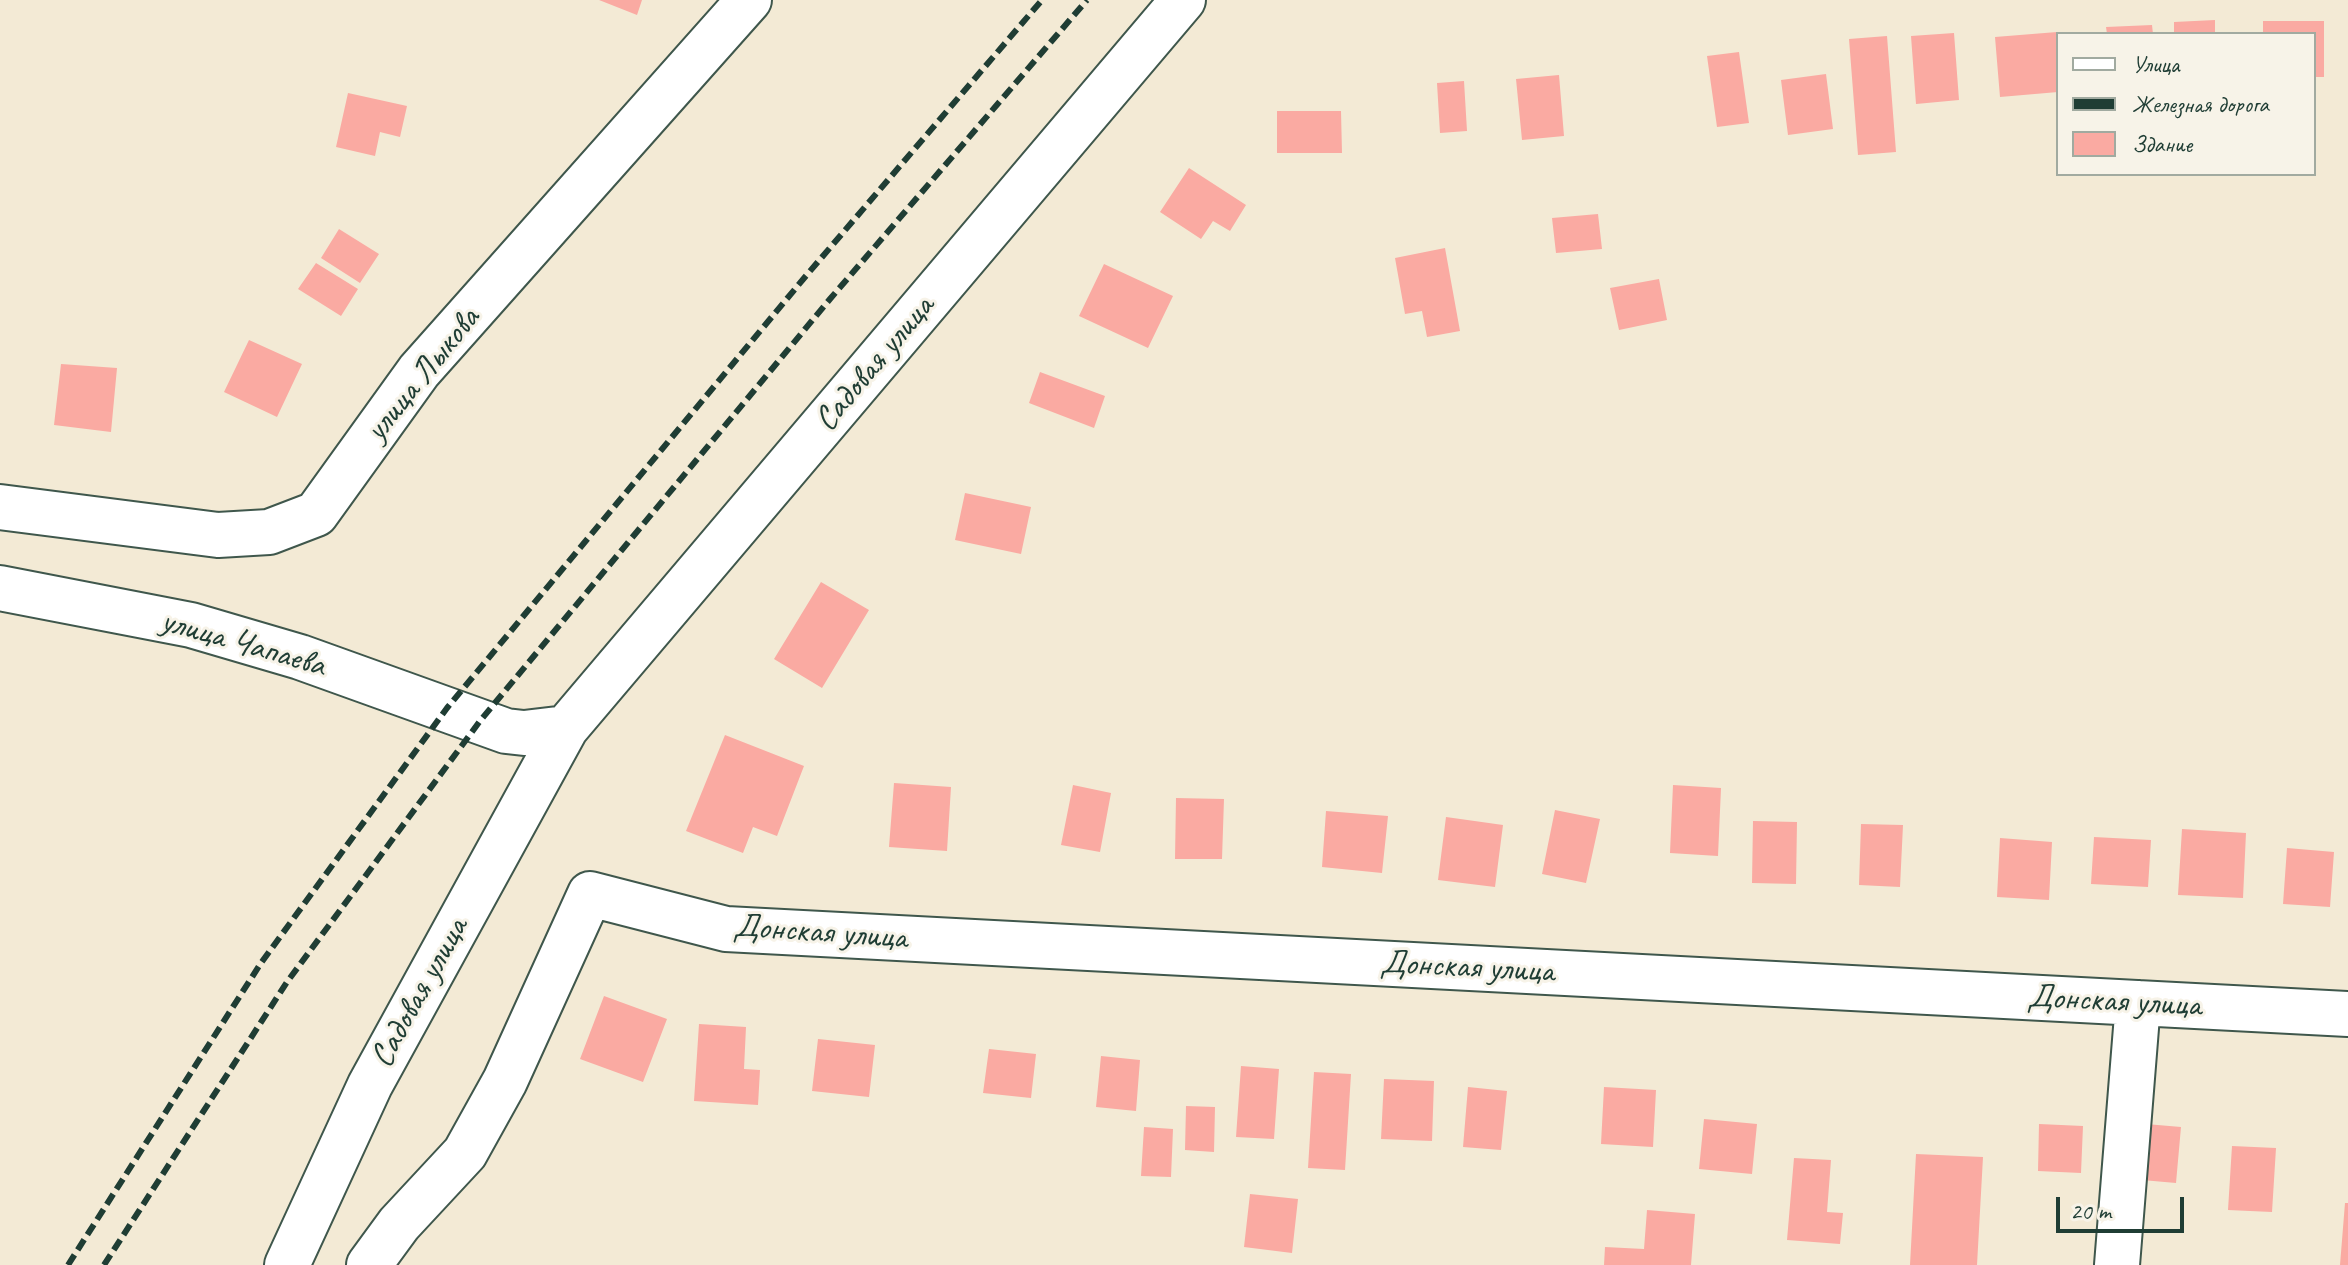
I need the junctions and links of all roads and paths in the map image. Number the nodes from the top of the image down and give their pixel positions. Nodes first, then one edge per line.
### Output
1 (749, 0) edge
2 (1183, 0) edge
3 (0, 507) edge
4 (0, 588) edge
5 (566, 728) junction
6 (2138, 1003) junction
7 (2348, 1014) edge
8 (287, 1265) edge
9 (369, 1265) edge
10 (2117, 1265) edge

1 - 3 street, улица Лыкова
2 - 5 street, Садовая улица
4 - 5 street, улица Чапаева
5 - 8 street, Садовая улица
6 - 7 street, Донская улица
6 - 9 street, Донская улица
6 - 10 street

